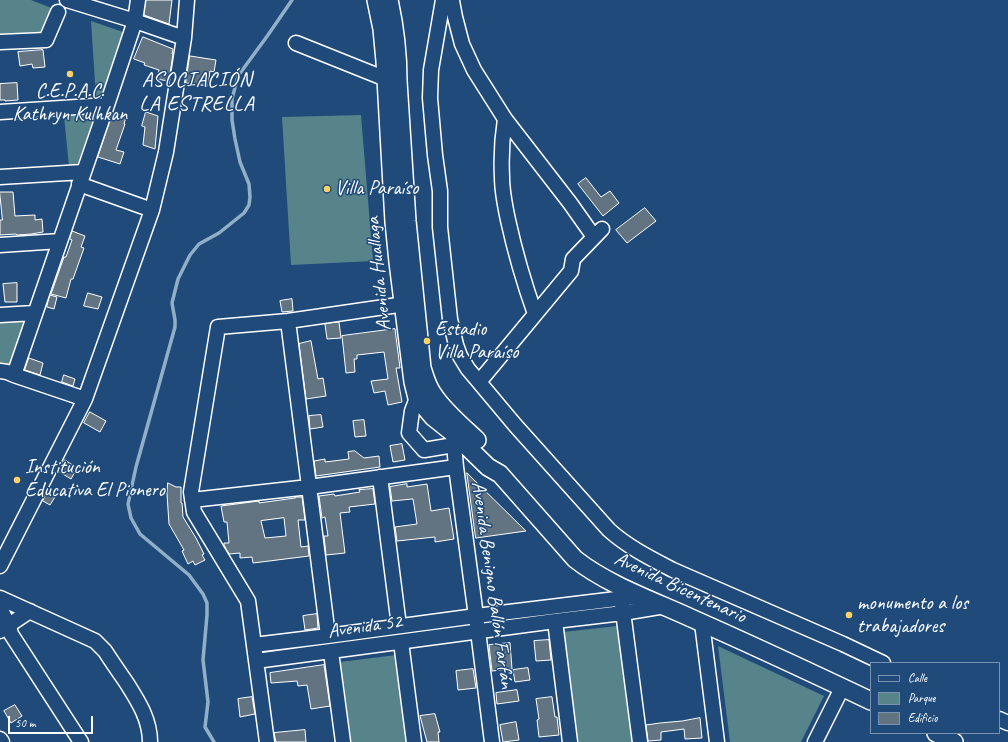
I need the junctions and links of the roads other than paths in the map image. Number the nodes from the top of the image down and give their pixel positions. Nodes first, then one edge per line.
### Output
1 (67, 0) edge
2 (138, 0) edge
3 (187, 0) edge
4 (376, 0) edge
5 (388, 0) edge
6 (443, 0) edge
7 (450, 0) edge
8 (58, 12) dead end
9 (135, 21) junction
10 (184, 38) junction
11 (0, 42) edge
12 (296, 44) dead end
13 (392, 80) junction
14 (107, 105) junction
15 (0, 112) edge
16 (504, 119) junction
17 (0, 177) edge
18 (81, 178) junction
19 (152, 210) junction
20 (60, 241) junction
21 (0, 245) edge
22 (410, 304) junction
23 (34, 313) junction
24 (535, 314) junction
25 (0, 315) edge
26 (288, 321) junction
27 (0, 371) edge
28 (14, 375) junction
29 (479, 382) junction
30 (417, 398) junction
31 (86, 399) junction
32 (454, 432) junction
33 (424, 450) junction
34 (456, 466) junction
35 (417, 472) junction
36 (380, 477) junction
37 (309, 487) junction
38 (192, 500) junction
39 (0, 566) edge
40 (620, 592) junction
41 (0, 598) edge
42 (665, 606) junction
43 (0, 608) edge
44 (30, 611) junction
45 (623, 613) junction
46 (476, 616) junction
47 (555, 621) junction
48 (702, 623) junction
49 (399, 626) junction
50 (4, 629) edge
51 (478, 631) junction
52 (328, 636) junction
53 (401, 642) junction
54 (254, 645) junction
55 (331, 652) junction
56 (256, 661) junction
57 (880, 662) edge
58 (842, 688) junction
59 (870, 701) edge
60 (938, 734) edge
61 (0, 739) edge
62 (2, 742) edge
63 (81, 742) edge
64 (150, 742) edge
65 (267, 742) edge
66 (343, 742) edge
67 (414, 742) edge
68 (492, 742) edge
69 (570, 742) edge
70 (640, 742) edge
71 (717, 742) edge
72 (815, 742) edge
73 (954, 742) edge

1 - 9 street
2 - 9 street
3 - 10 street
4 - 13 main road, Avenida Huallaga
5 - 13 main road, Avenida Huallaga
6 - 29 street
7 - 16 street
8 - 11 street
9 - 10 street
9 - 14 street
10 - 19 street
12 - 13 street
13 - 22 main road, Avenida Huallaga
14 - 15 street
14 - 18 street
16 - 24 street
16 - 24 street
17 - 18 street
18 - 19 street
18 - 20 street
19 - 31 street
20 - 21 street
20 - 23 street
22 - 26 street
22 - 30 main road, Avenida Huallaga
22 - 32 main road, Avenida Huallaga
23 - 25 street
23 - 28 street
24 - 29 street
26 - 37 street
26 - 38 street
27 - 28 street
28 - 31 street
29 - 57 street
30 - 32 main road, Avenida Huallaga
30 - 33 street
31 - 39 street
32 - 33 street
32 - 34 street, Avenida Benigno Ballón Farfán
32 - 40 main road, Avenida Bicentenario
33 - 35 street
34 - 35 street
34 - 46 street, Avenida Benigno Ballón Farfán
35 - 36 street
36 - 37 street
36 - 49 street
37 - 38 street
37 - 52 street
38 - 54 street
40 - 42 main road, Avenida Bicentenario
40 - 45 street
40 - 46 street
41 - 44 street
42 - 45 street, Avenida 52
42 - 48 main road, Avenida Bicentenario
43 - 50 street
44 - 50 street
44 - 64 street
45 - 47 street, Avenida 52
45 - 70 street
46 - 49 street
46 - 51 street, Avenida Benigno Ballón Farfán
47 - 51 street, Avenida 52
47 - 69 street
48 - 58 main road, Avenida Bicentenario
48 - 71 street
49 - 52 street
50 - 63 street
51 - 53 street, Avenida 52
51 - 68 street, Avenida Benigno Ballón Farfán
52 - 54 street
53 - 55 street, Avenida 52
53 - 67 street
54 - 56 street
55 - 56 street, Avenida 52
55 - 66 street
56 - 65 street
58 - 59 main road, Avenida Bicentenario
58 - 72 street
60 - 73 main road
61 - 62 street

